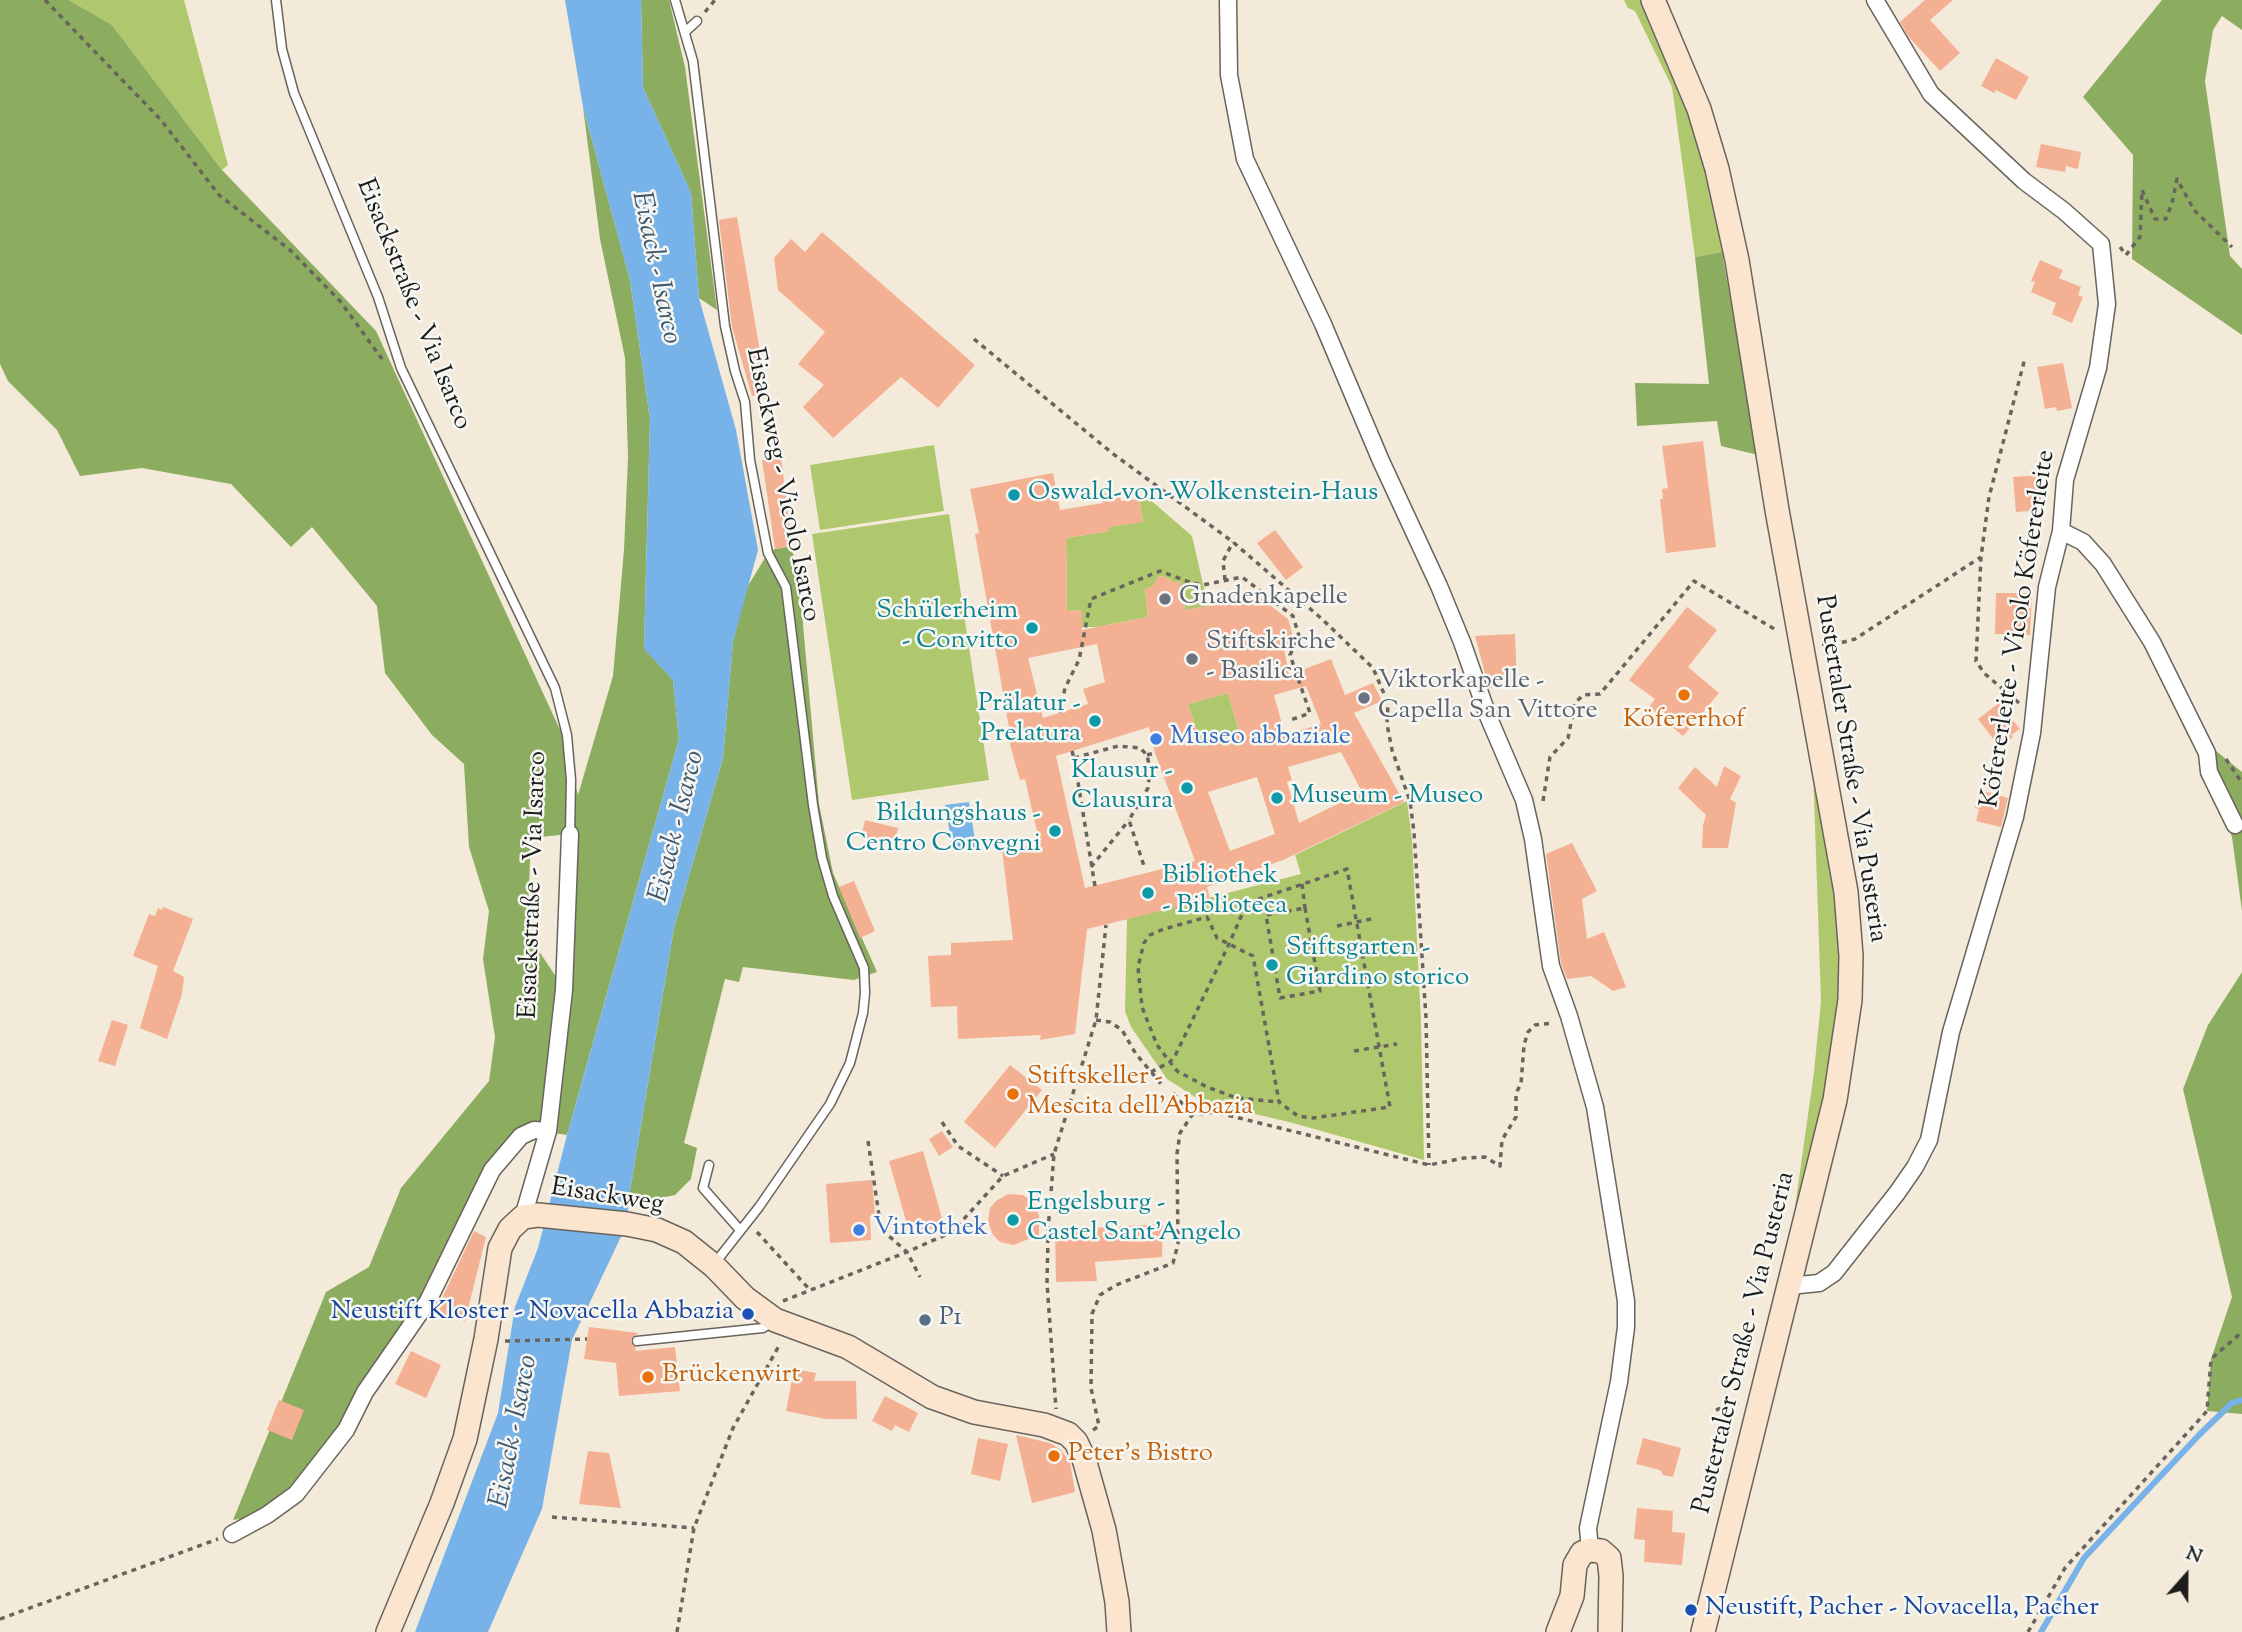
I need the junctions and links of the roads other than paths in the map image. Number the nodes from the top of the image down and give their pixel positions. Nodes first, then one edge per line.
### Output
1 (276, 0) edge
2 (675, 0) edge
3 (1228, 0) edge
4 (1653, 0) edge
5 (1875, 0) edge
6 (697, 21) dead end
7 (685, 32) junction
8 (2061, 531) junction
9 (2235, 825) dead end
10 (570, 834) joint
11 (548, 1132) junction
12 (709, 1165) dead end
13 (531, 1216) junction
14 (740, 1230) junction
15 (714, 1266) junction
16 (1789, 1286) junction
17 (775, 1320) junction
18 (637, 1341) dead end
19 (232, 1534) road end
20 (1590, 1550) junction
21 (388, 1632) edge
22 (1119, 1632) edge
23 (1558, 1632) edge
24 (1610, 1632) edge
25 (1703, 1632) edge

1 - 10 lane, Eisackstraße - Via Isarco
2 - 7 lane, Eisackweg - Vicolo Isarco
3 - 20 street
4 - 16 main road, Pustertaler Straße - Via Pusteria
5 - 8 street, Köfererleite - Vicolo Köfererleite
6 - 7 lane
7 - 14 lane, Eisackweg - Vicolo Isarco
8 - 9 street
8 - 16 street, Köfererleite - Vicolo Köfererleite
10 - 11 street, Eisackstraße - Via Isarco
11 - 13 street, Eisackstraße - Via Isarco
11 - 19 street
12 - 14 lane
13 - 15 main road, Eisackweg
13 - 21 main road, Eisackstraße - Via Isarco
14 - 15 lane, Eisackweg - Vicolo Isarco
15 - 17 main road, Eisackweg
16 - 25 main road, Pustertaler Straße - Via Pusteria
17 - 18 lane
17 - 22 main road, Eisackweg
20 - 23 main road
20 - 24 main road

